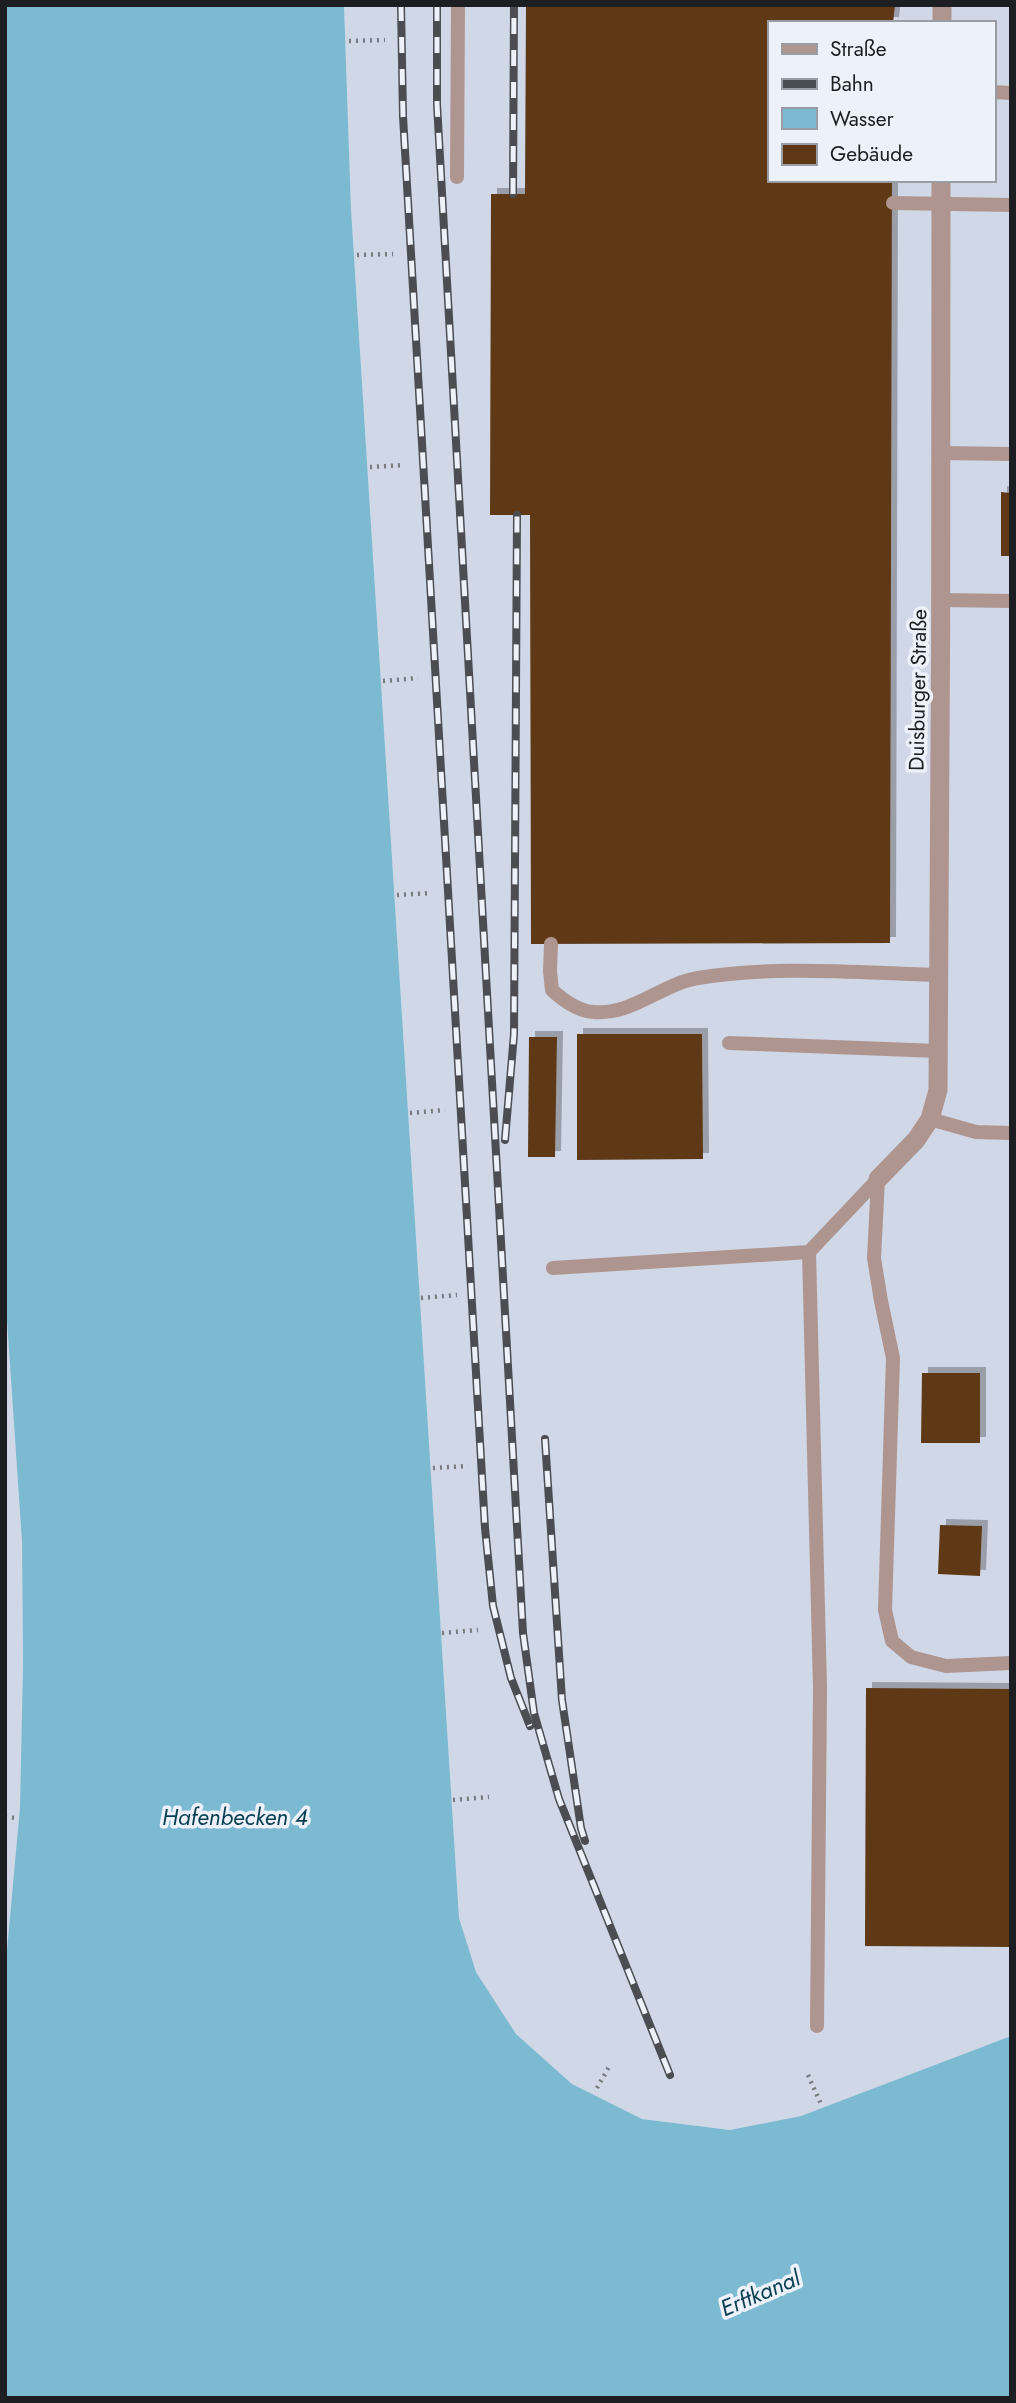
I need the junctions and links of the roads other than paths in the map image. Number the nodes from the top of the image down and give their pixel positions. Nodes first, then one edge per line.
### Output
1 (458, 5) edge
2 (457, 177) dead end
3 (941, 182) edge
4 (893, 203) dead end
5 (941, 204) junction
6 (1011, 205) edge
7 (940, 453) junction
8 (1011, 454) edge
9 (941, 600) junction
10 (1011, 601) edge
11 (551, 944) dead end
12 (938, 975) junction
13 (729, 1043) dead end
14 (938, 1051) junction
15 (930, 1119) junction
16 (1011, 1133) edge
17 (878, 1179) junction
18 (809, 1252) junction
19 (553, 1268) dead end
20 (1011, 1663) edge
21 (817, 2026) dead end

1 - 2 lane
3 - 5 street, Duisburger Straße
4 - 5 lane
5 - 6 lane
5 - 7 street, Duisburger Straße
7 - 8 lane
7 - 9 street, Duisburger Straße
9 - 10 lane
9 - 12 street, Duisburger Straße
11 - 12 lane
12 - 14 street, Duisburger Straße
13 - 14 lane
14 - 15 street, Duisburger Straße
15 - 16 lane
15 - 17 street, Duisburger Straße
17 - 18 lane
17 - 20 lane
18 - 19 lane
18 - 21 lane

